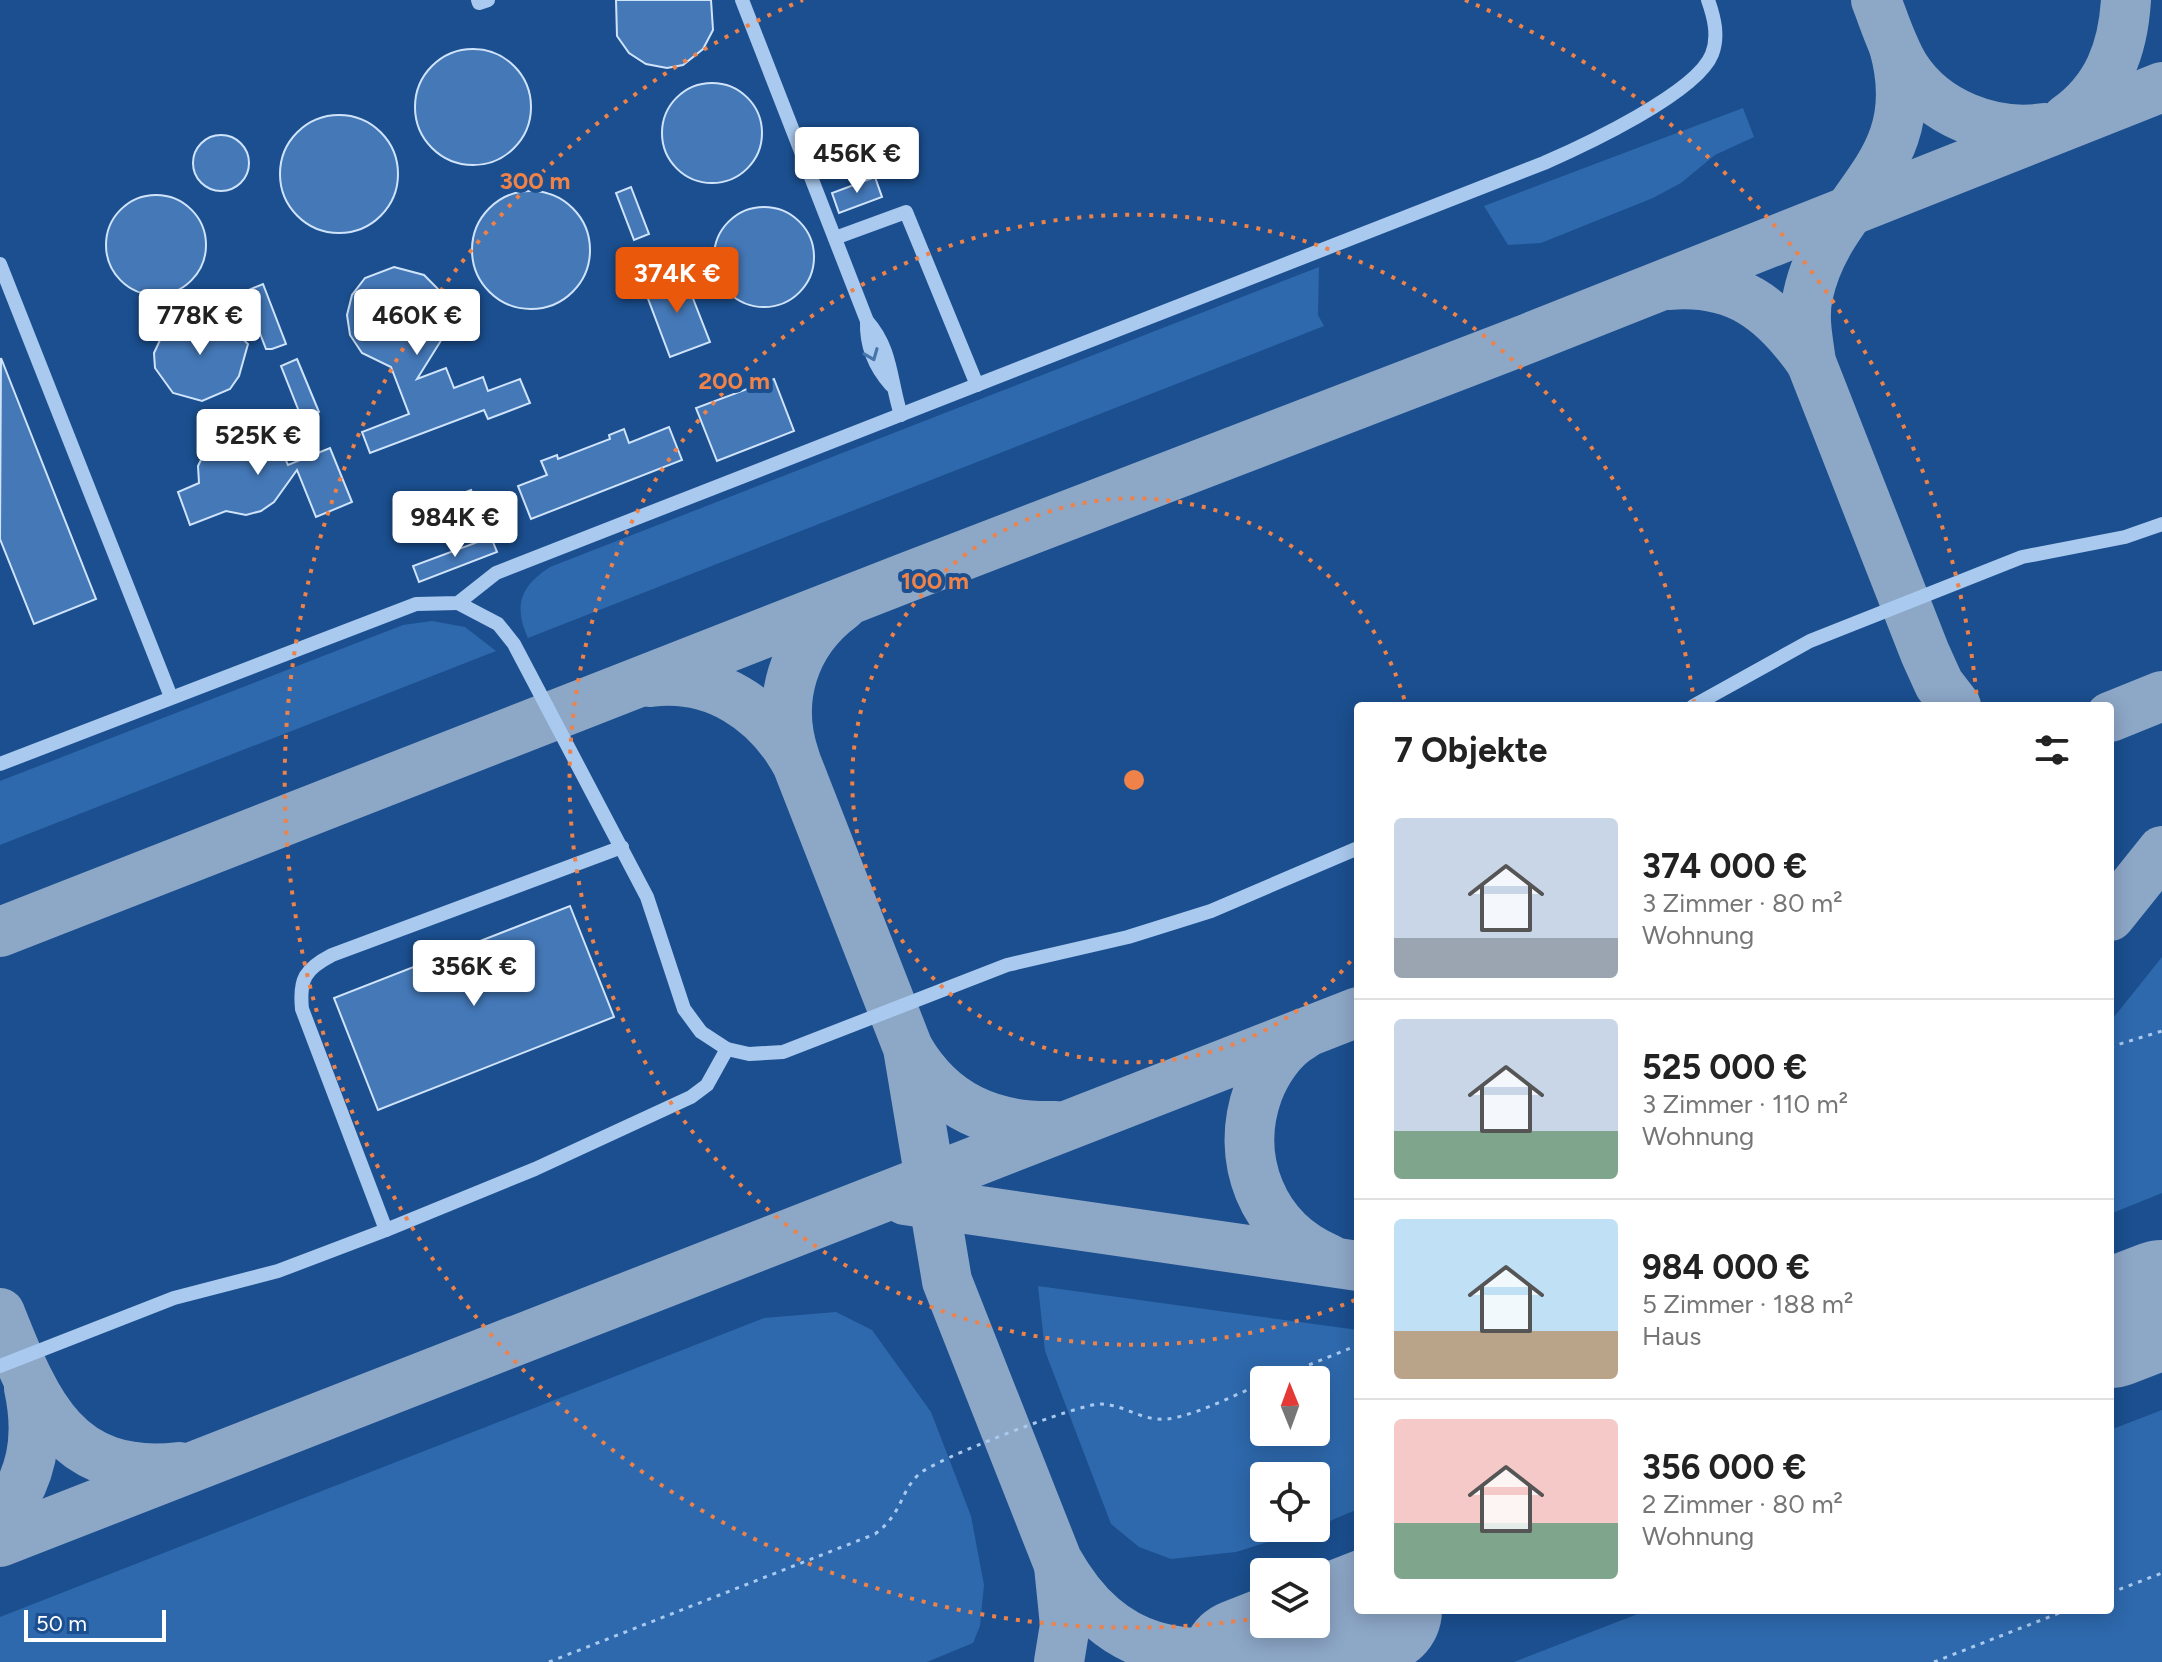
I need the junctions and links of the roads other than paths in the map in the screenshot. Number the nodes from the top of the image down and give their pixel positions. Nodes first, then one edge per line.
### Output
1 (478, 0) edge
2 (488, 0) edge
3 (742, 0) edge
4 (1708, 0) edge
5 (835, 238) junction
6 (0, 264) edge
7 (977, 385) junction
8 (901, 415) junction
9 (2162, 524) edge
10 (458, 603) junction
11 (171, 697) junction
12 (1700, 702) edge
13 (0, 764) edge
14 (622, 847) junction
15 (1354, 850) edge
16 (727, 1049) junction
17 (386, 1230) junction
18 (0, 1366) edge

1 - 2 lane
3 - 5 lane
4 - 7 lane
5 - 7 lane
5 - 8 lane
6 - 11 lane
7 - 8 lane
8 - 10 lane
9 - 12 lane
10 - 11 lane
10 - 14 lane
11 - 13 lane
14 - 16 lane
14 - 17 lane
15 - 16 lane
16 - 17 lane
17 - 18 lane

